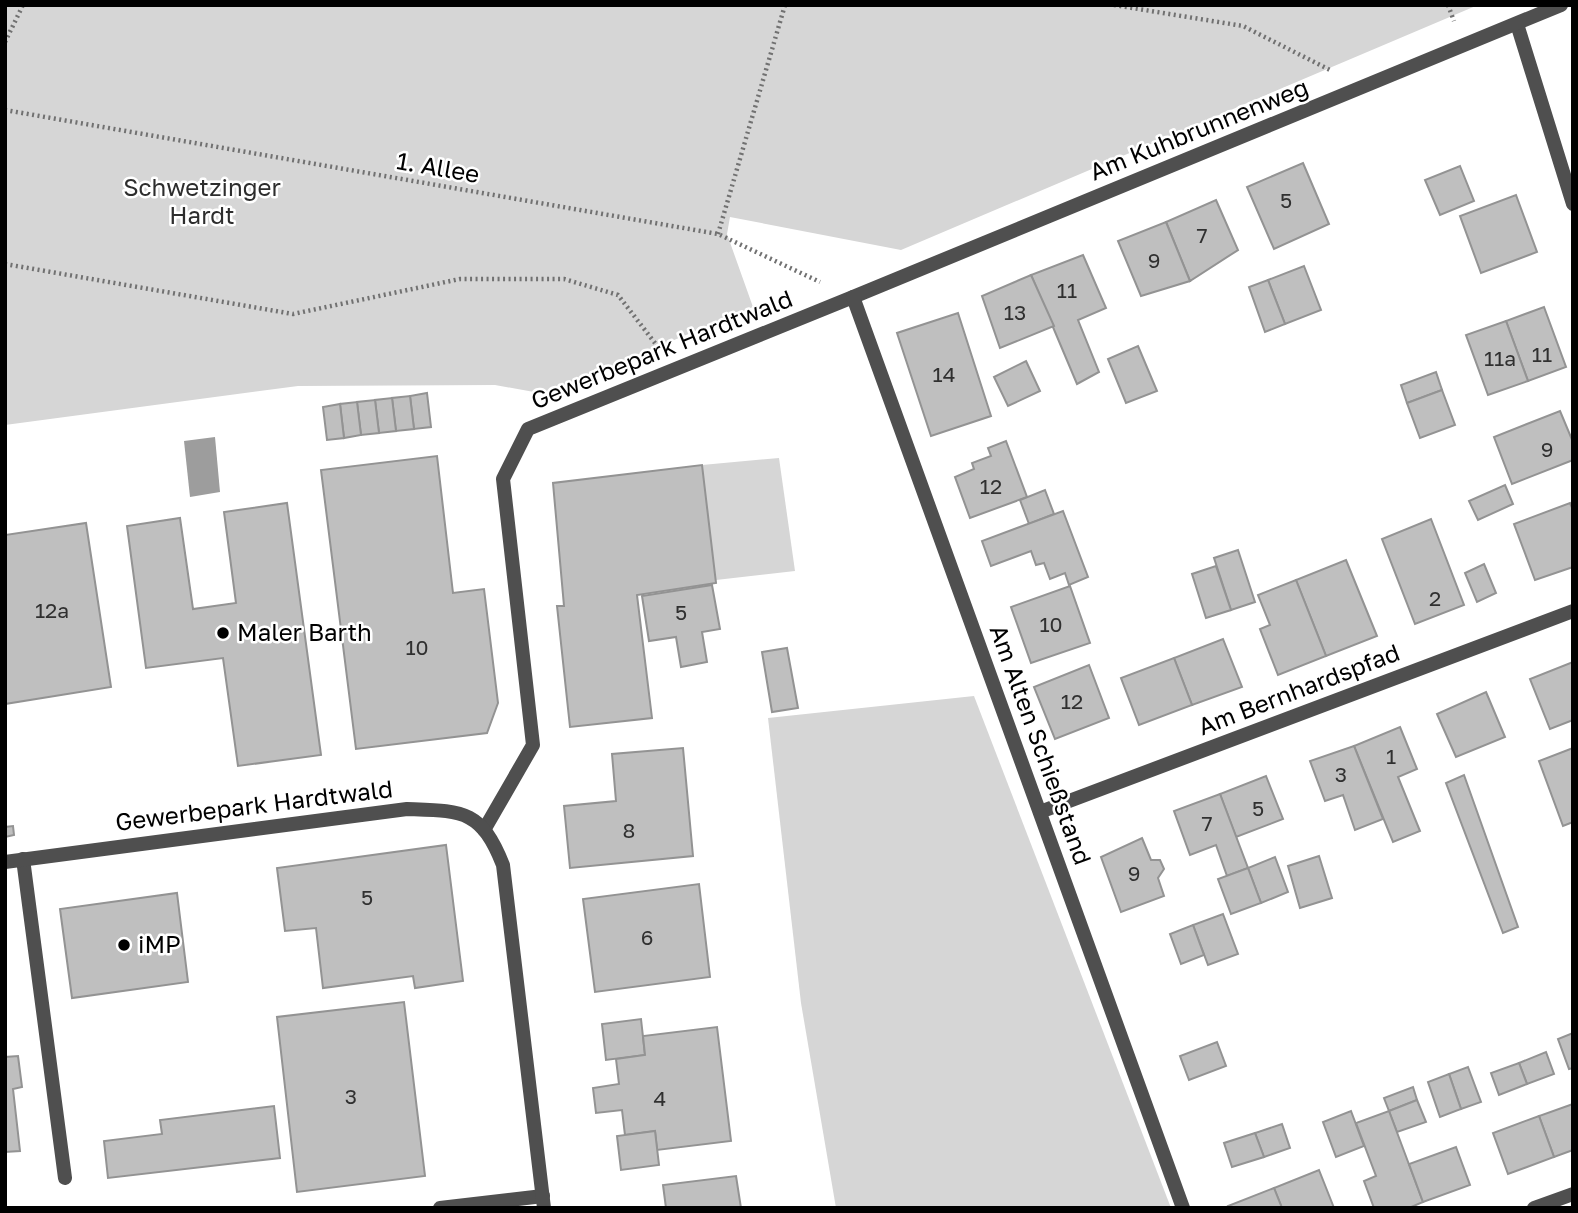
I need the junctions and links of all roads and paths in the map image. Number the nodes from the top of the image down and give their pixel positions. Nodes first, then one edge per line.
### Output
1 (23, 5) edge
2 (785, 5) edge
3 (1114, 5) edge
4 (1561, 5) edge
5 (1517, 24) junction
6 (5, 42) edge
7 (1364, 87) junction
8 (5, 110) edge
9 (1573, 204) edge
10 (718, 234) junction
11 (5, 264) edge
12 (853, 297) junction
13 (675, 369) junction
14 (1573, 611) edge
15 (1040, 812) junction
16 (485, 830) junction
17 (23, 859) junction
18 (5, 862) edge
19 (65, 1178) dead end
20 (1573, 1194) edge
21 (543, 1202) edge
22 (440, 1208) edge
23 (1183, 1208) edge
24 (1534, 1208) edge

1 - 6 path
2 - 10 path
3 - 7 path
4 - 5 street, Am Kuhbrunnenweg
5 - 7 street, Am Kuhbrunnenweg
5 - 9 street
7 - 12 street, Am Kuhbrunnenweg
8 - 10 path, 1. Allee
10 - 12 path, 1. Allee
11 - 13 path
12 - 13 street, Gewerbepark Hardtwald
12 - 15 street, Am Alten Schießstand
13 - 16 street, Gewerbepark Hardtwald
14 - 15 street, Am Bernhardspfad
15 - 23 street, Am Alten Schießstand
16 - 17 street, Gewerbepark Hardtwald
16 - 21 street
17 - 18 street, Gewerbepark Hardtwald
17 - 19 street
20 - 24 street
21 - 22 street

